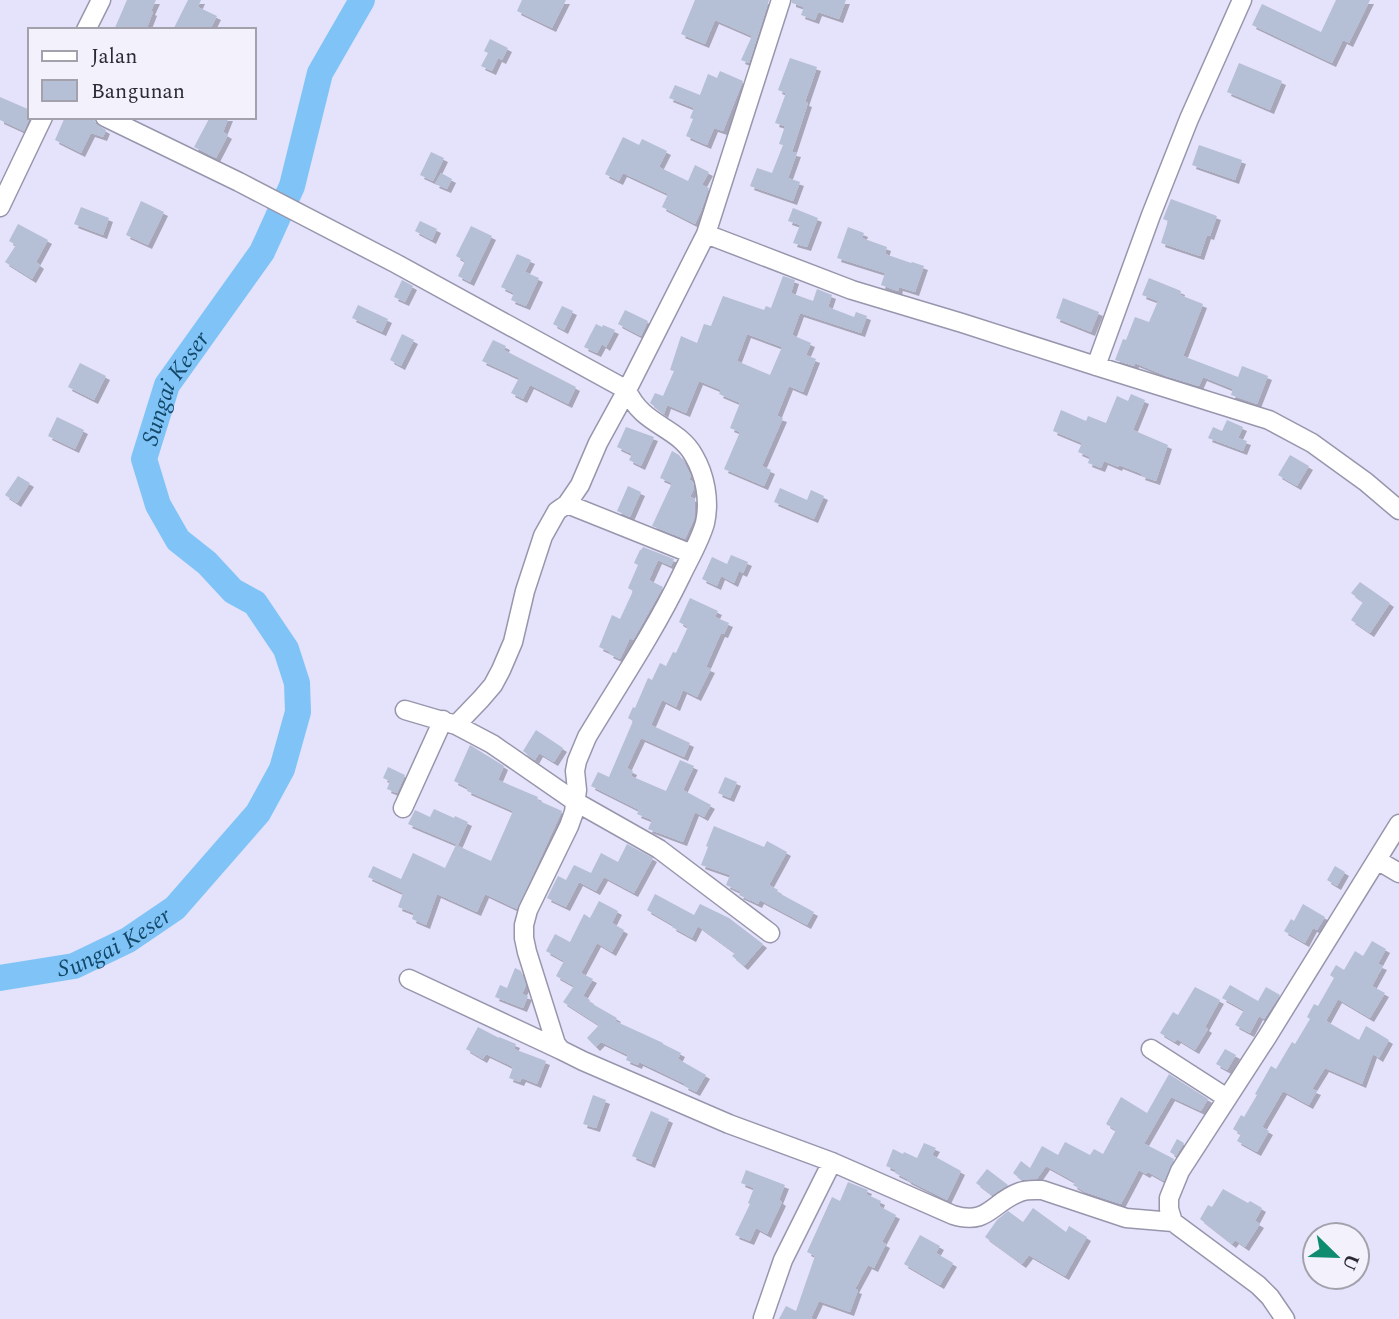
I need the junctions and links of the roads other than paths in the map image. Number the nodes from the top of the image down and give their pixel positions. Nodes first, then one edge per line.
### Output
1 (101, 0) edge
2 (781, 0) edge
3 (1242, 0) edge
4 (87, 28) edge
5 (42, 119) edge
6 (109, 119) edge
7 (0, 207) edge
8 (706, 234) junction
9 (1096, 366) junction
10 (627, 390) junction
11 (567, 504) junction
12 (1393, 504) edge
13 (692, 554) junction
14 (405, 710) dead end
15 (449, 722) junction
16 (576, 802) junction
17 (403, 808) dead end
18 (1399, 824) edge
19 (1377, 860) junction
20 (1399, 873) edge
21 (770, 933) dead end
22 (409, 979) dead end
23 (1151, 1049) dead end
24 (561, 1050) junction
25 (1227, 1098) junction
26 (832, 1162) junction
27 (1172, 1222) junction
28 (763, 1318) edge
29 (1285, 1319) edge

1 - 4 street
2 - 8 street
3 - 9 street
5 - 7 street
6 - 10 street
8 - 9 street
8 - 10 street
9 - 12 street
10 - 11 street
10 - 13 street
11 - 13 street
11 - 15 street
13 - 16 street
14 - 15 street
15 - 16 street
15 - 17 street
16 - 21 street
16 - 24 street
18 - 19 street
19 - 20 street
19 - 25 street
22 - 24 street
23 - 25 street
24 - 26 street
25 - 27 street
26 - 27 street
26 - 28 street
27 - 29 street

